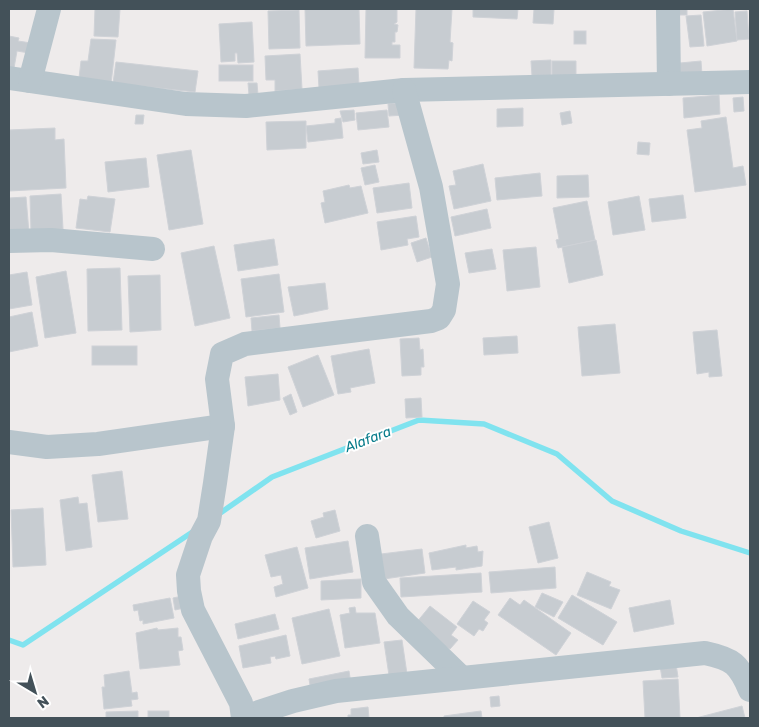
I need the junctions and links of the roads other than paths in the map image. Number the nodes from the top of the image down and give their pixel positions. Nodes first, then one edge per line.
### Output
1 (49, 9) edge
2 (668, 9) edge
3 (20, 80) edge
4 (750, 82) edge
5 (669, 84) junction
6 (404, 90) junction
7 (9, 241) edge
8 (153, 248) dead end
9 (223, 426) junction
10 (9, 442) edge
11 (368, 536) dead end
12 (462, 677) junction
13 (750, 690) edge
14 (244, 718) edge

1 - 3 street
2 - 5 street
3 - 6 street
4 - 5 street
5 - 6 street
6 - 9 street
7 - 8 street
9 - 10 street
9 - 14 street
11 - 12 street
12 - 13 street
12 - 14 street

